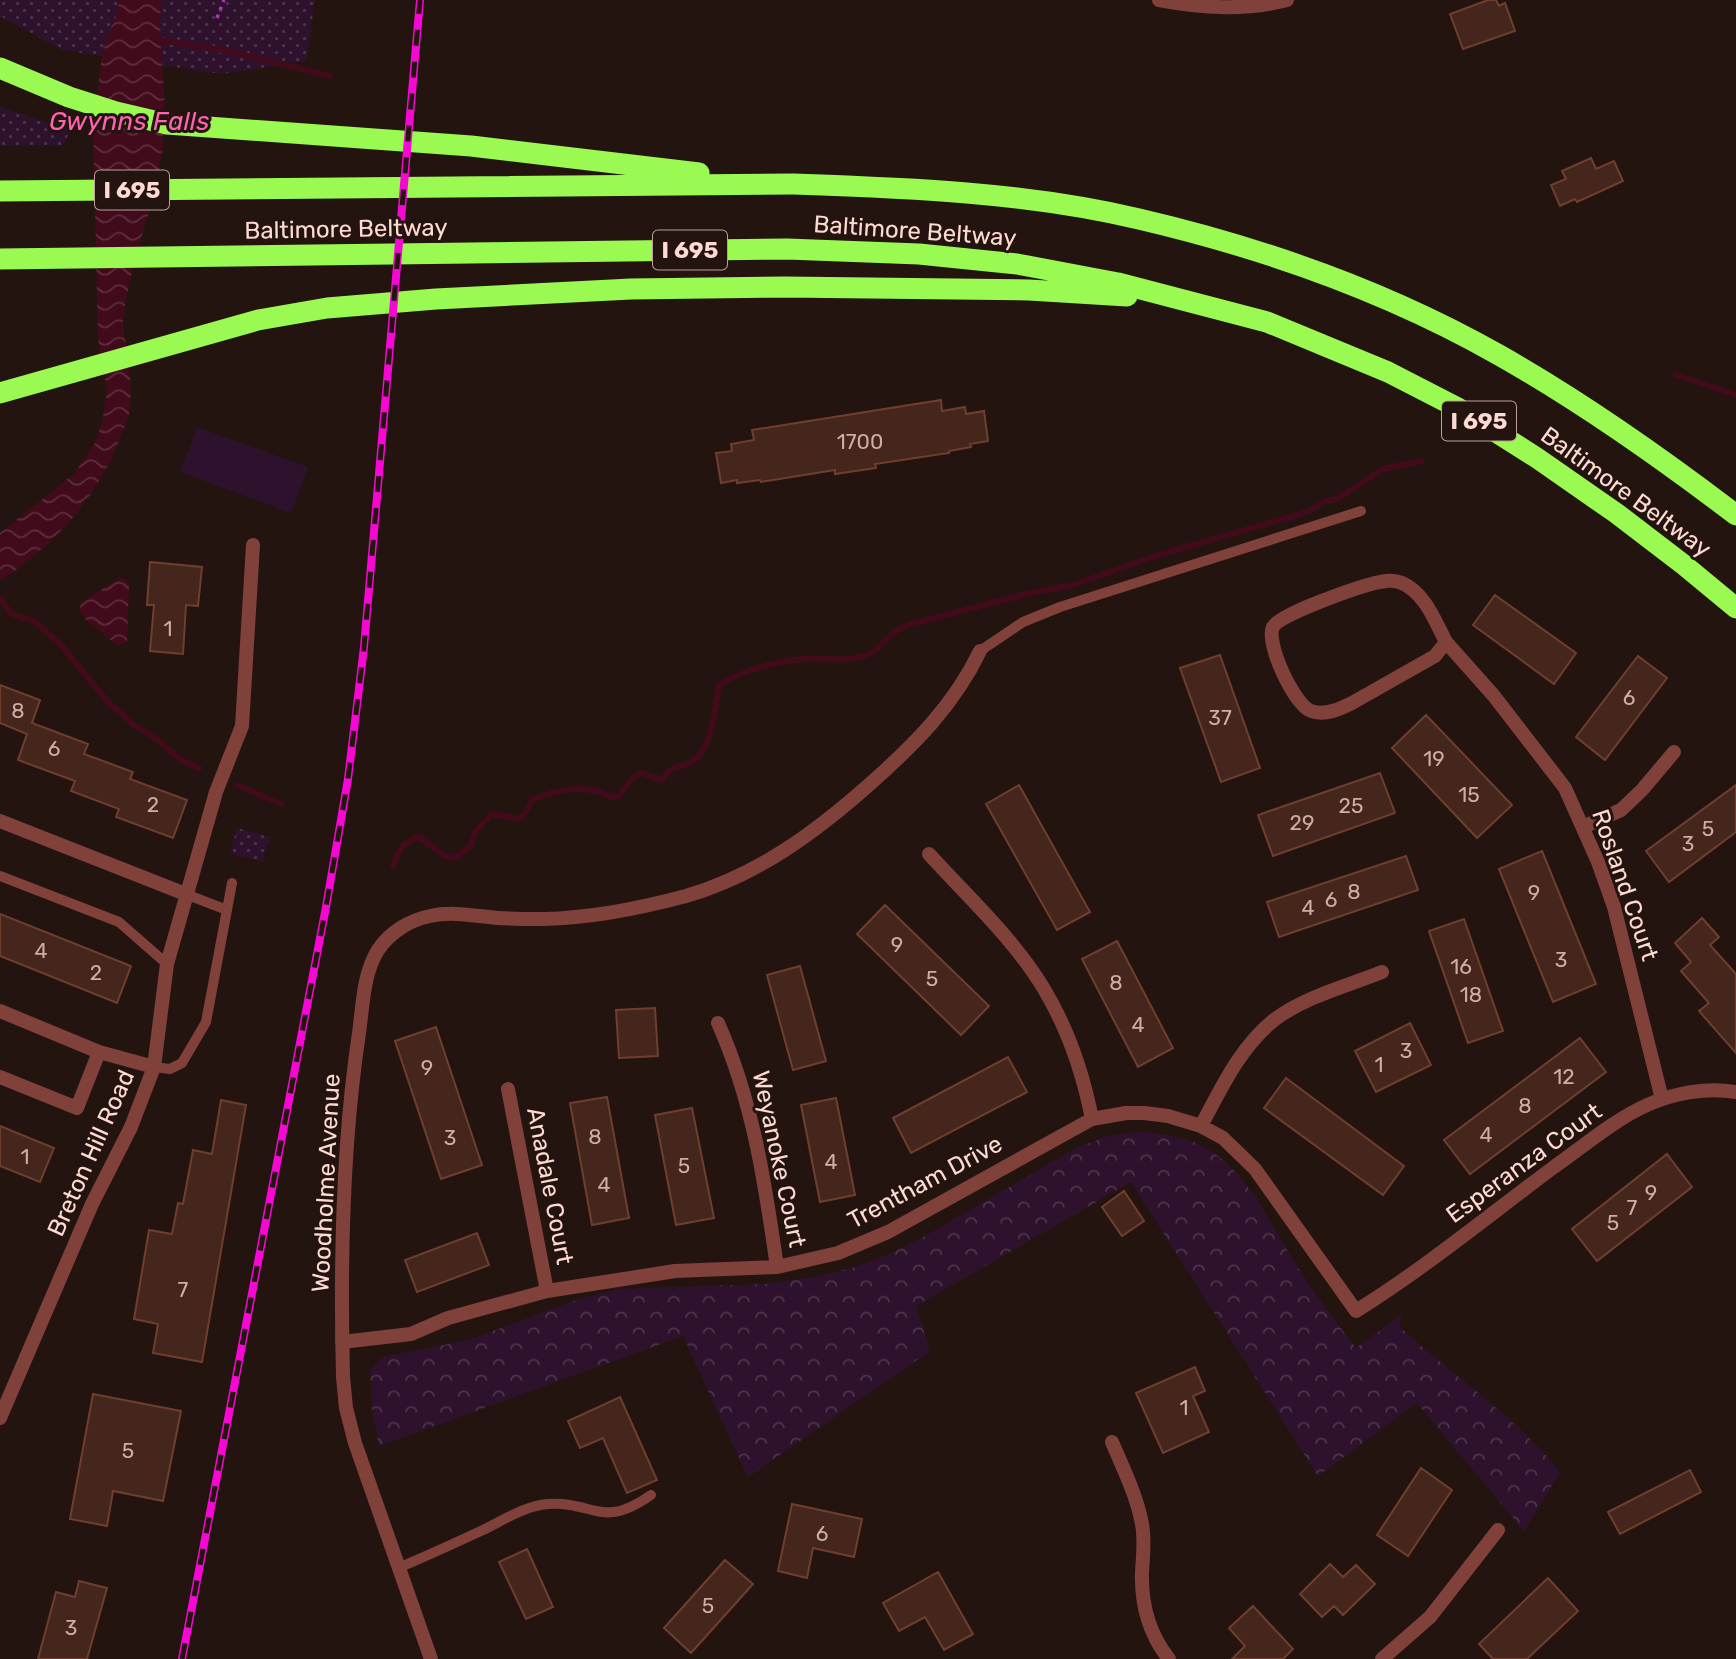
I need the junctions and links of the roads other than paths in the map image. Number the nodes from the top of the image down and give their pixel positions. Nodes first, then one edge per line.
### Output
1 (1159, 0) edge
2 (1287, 0) edge
3 (0, 68) edge
4 (792, 184) junction
5 (0, 191) edge
6 (0, 259) edge
7 (1186, 300) junction
8 (0, 393) edge
9 (1361, 511) dead end
10 (1736, 515) edge
11 (253, 545) dead end
12 (1736, 608) edge
13 (1446, 642) junction
14 (980, 651) joint
15 (1674, 752) dead end
16 (0, 821) edge
17 (1583, 827) junction
18 (929, 854) dead end
19 (0, 876) edge
20 (232, 883) dead end
21 (188, 895) junction
22 (227, 910) junction
23 (167, 964) junction
24 (1382, 972) dead end
25 (0, 1012) edge
26 (718, 1023) dead end
27 (99, 1052) junction
28 (154, 1067) junction
29 (0, 1077) edge
30 (508, 1089) dead end
31 (1736, 1092) edge
32 (1662, 1099) junction
33 (1092, 1119) junction
34 (1201, 1126) junction
35 (778, 1267) junction
36 (547, 1291) junction
37 (1356, 1311) joint
38 (342, 1342) junction
39 (0, 1418) edge
40 (1112, 1442) dead end
41 (651, 1495) dead end
42 (1498, 1530) dead end
43 (398, 1568) junction
44 (431, 1659) edge
45 (1169, 1659) edge
46 (1382, 1659) edge

1 - 2 street
3 - 4 highway
4 - 5 highway, Baltimore Beltway / I 695
4 - 10 highway, Baltimore Beltway / I 695
6 - 7 highway, Baltimore Beltway / I 695
7 - 8 highway
7 - 12 highway, Baltimore Beltway / I 695
9 - 14 lane
11 - 21 street, Breton Hill Road
13 - 13 street, Rosland Court
13 - 17 street, Rosland Court
14 - 38 street, Woodholme Avenue
15 - 17 street
16 - 21 street
17 - 32 street, Rosland Court
18 - 33 street
19 - 23 lane
20 - 22 lane
21 - 22 lane
21 - 23 street, Breton Hill Road
22 - 28 lane
23 - 28 street, Breton Hill Road
24 - 34 street
25 - 27 street
26 - 35 street, Weyanoke Court
27 - 28 street
27 - 29 street
28 - 39 street, Breton Hill Road
30 - 36 street, Anadale Court
31 - 32 street, Esperanza Court
32 - 37 street, Esperanza Court
33 - 34 street, Trentham Drive
33 - 35 street, Trentham Drive
34 - 37 street, Trentham Drive
35 - 36 street, Trentham Drive
36 - 38 street, Trentham Drive
38 - 43 street, Woodholme Avenue
40 - 45 street
41 - 43 lane
42 - 46 street
43 - 44 street, Woodholme Avenue

